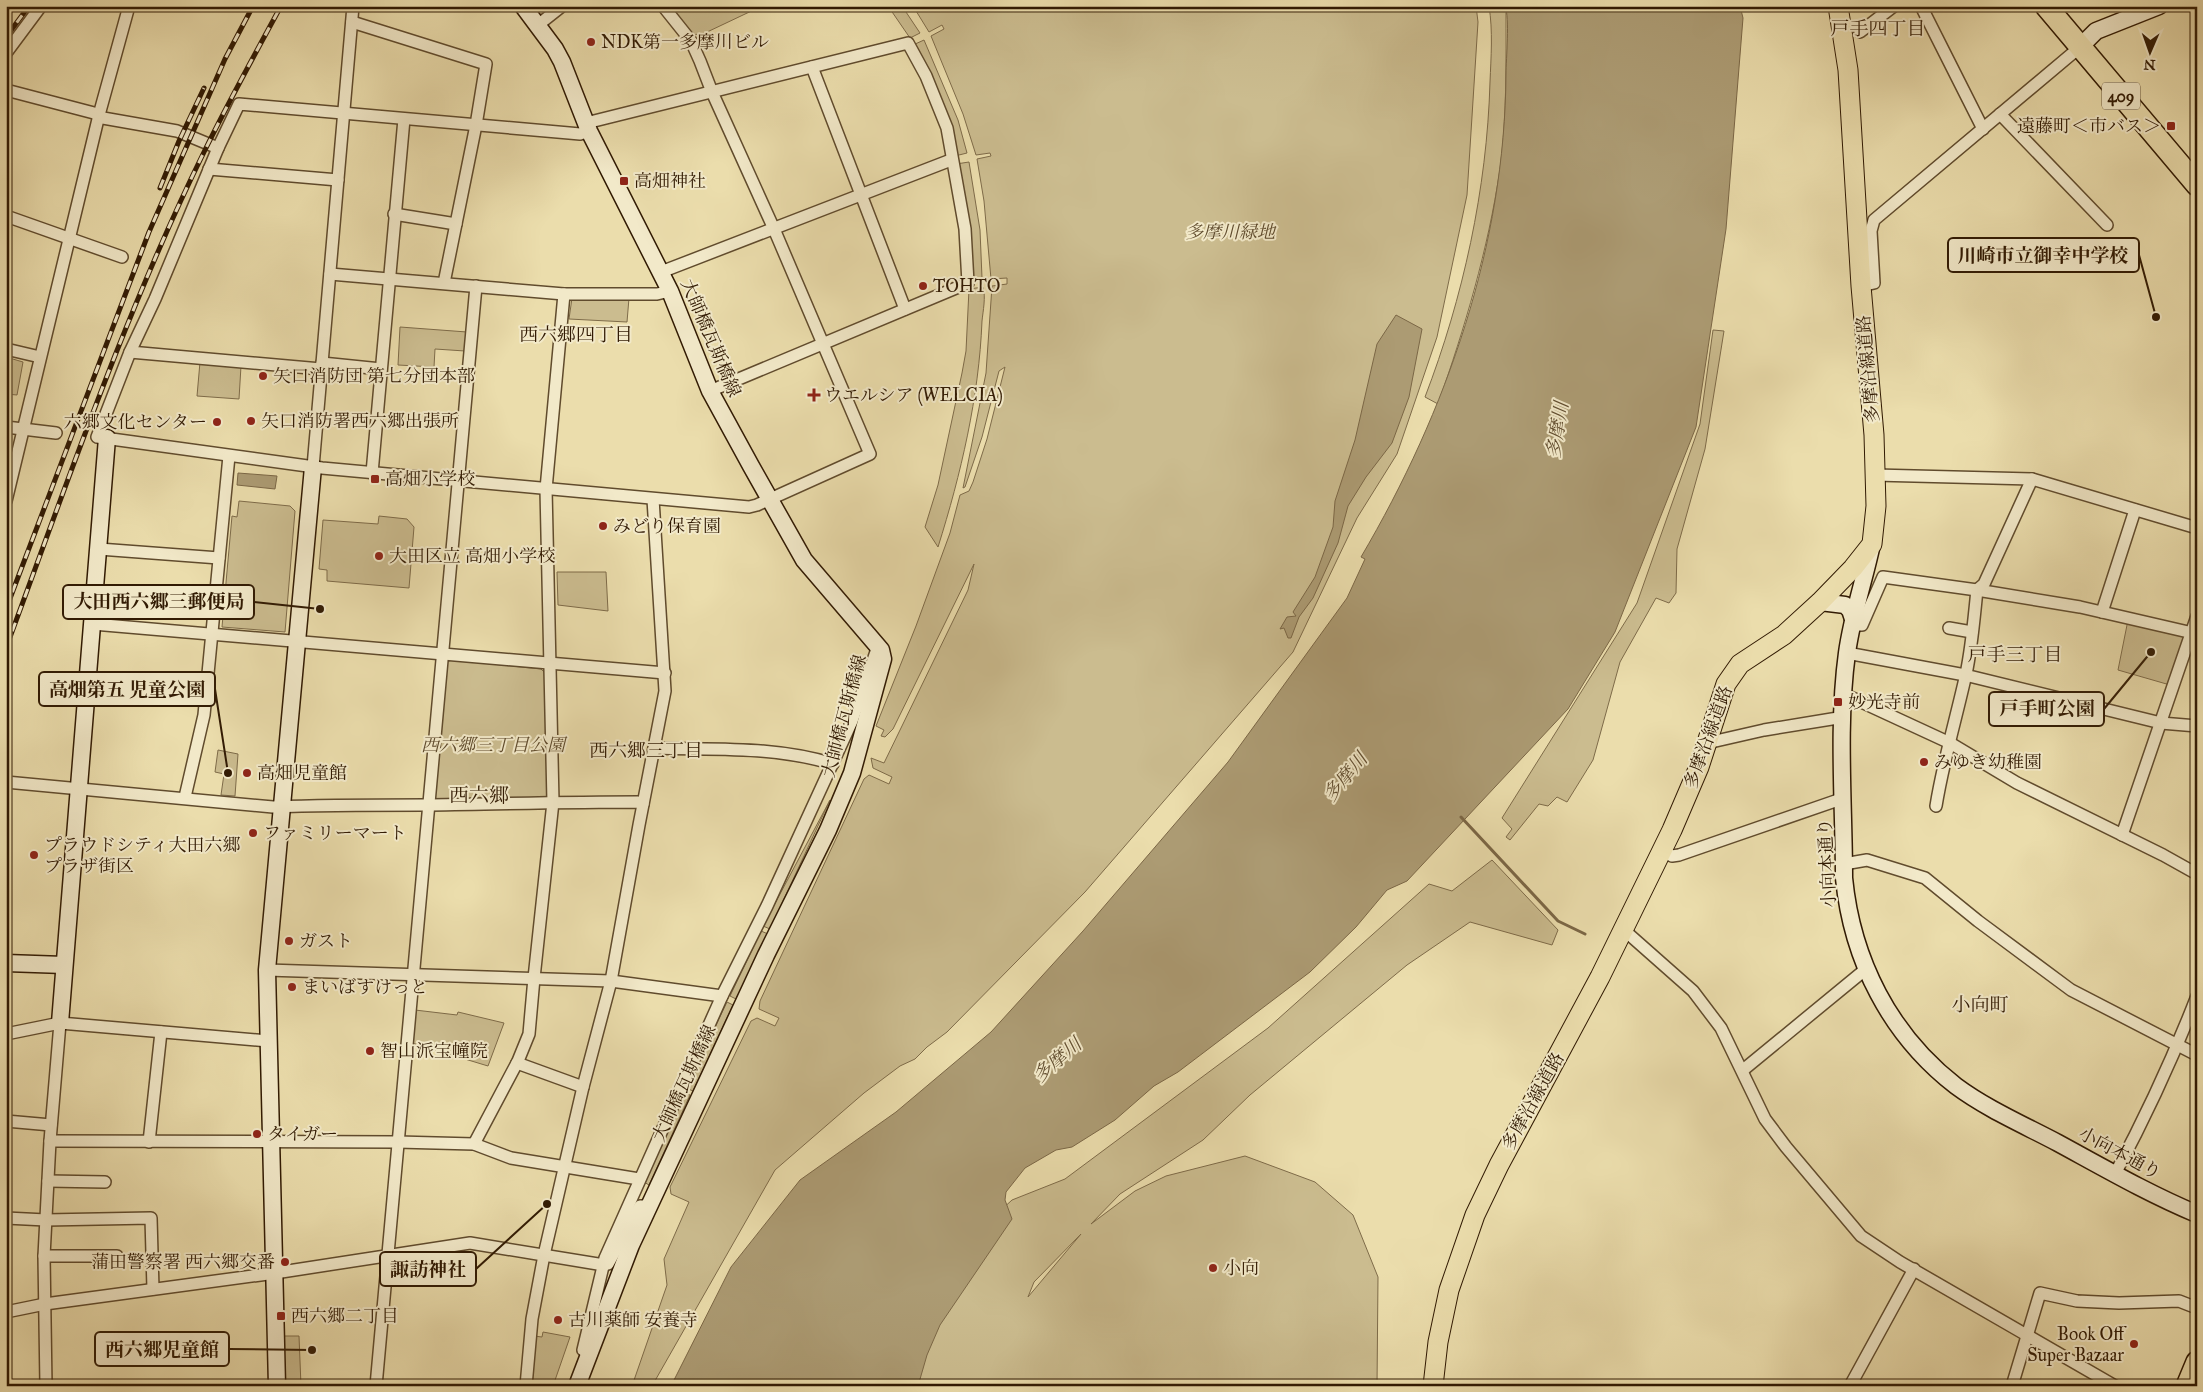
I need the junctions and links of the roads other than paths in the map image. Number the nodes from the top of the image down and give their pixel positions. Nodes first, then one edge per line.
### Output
1 (41, 6) edge
2 (130, 6) edge
3 (353, 6) edge
4 (524, 6) edge
5 (562, 6) edge
6 (664, 6) edge
7 (1838, 6) edge
8 (1894, 6) edge
9 (1921, 6) edge
10 (2046, 6) edge
11 (2057, 6) edge
12 (2160, 6) edge
13 (352, 22) junction
14 (538, 25) junction
15 (1860, 32) dead end
16 (2083, 44) junction
17 (6, 53) edge
18 (812, 66) junction
19 (6, 90) edge
20 (712, 92) junction
21 (344, 113) junction
22 (2000, 114) junction
23 (98, 116) junction
24 (404, 119) junction
25 (476, 125) junction
26 (588, 127) junction
27 (1982, 128) junction
28 (218, 148) junction
29 (951, 160) junction
30 (2197, 166) edge
31 (209, 169) junction
32 (338, 180) junction
33 (2197, 185) edge
34 (861, 194) junction
35 (394, 214) junction
36 (6, 216) edge
37 (456, 224) junction
38 (2107, 225) dead end
39 (774, 229) junction
40 (69, 238) junction
41 (122, 256) dead end
42 (661, 272) junction
43 (330, 274) junction
44 (389, 279) junction
45 (444, 283) junction
46 (476, 286) junction
47 (1861, 286) junction
48 (670, 291) junction
49 (564, 294) junction
50 (905, 309) junction
51 (823, 344) junction
52 (6, 349) edge
53 (130, 352) junction
54 (40, 357) junction
55 (321, 366) junction
56 (381, 368) junction
57 (710, 391) junction
58 (6, 427) edge
59 (22, 428) junction
60 (56, 433) dead end
61 (107, 438) junction
62 (228, 456) junction
63 (313, 468) junction
64 (372, 473) junction
65 (1875, 475) junction
66 (2032, 480) junction
67 (459, 481) junction
68 (546, 489) junction
69 (770, 498) junction
70 (653, 499) junction
71 (6, 501) edge
72 (2135, 510) junction
73 (2197, 528) edge
74 (1872, 544) junction
75 (99, 549) junction
76 (219, 558) junction
77 (1977, 590) junction
78 (1820, 602) junction
79 (2102, 612) junction
80 (2197, 616) edge
81 (1853, 622) junction
82 (93, 624) junction
83 (1949, 628) dead end
84 (1972, 632) junction
85 (2194, 633) edge
86 (212, 634) junction
87 (297, 641) junction
88 (878, 646) junction
89 (1847, 653) junction
90 (441, 656) junction
91 (550, 665) junction
92 (665, 674) junction
93 (1966, 675) junction
94 (1844, 694) junction
95 (1844, 717) junction
96 (2161, 723) junction
97 (2197, 726) edge
98 (1707, 743) junction
99 (1950, 743) junction
100 (655, 748) junction
101 (833, 764) junction
102 (6, 782) edge
103 (79, 789) junction
104 (185, 798) junction
105 (1844, 798) junction
106 (553, 802) junction
107 (643, 804) junction
108 (429, 805) junction
109 (282, 806) junction
110 (1936, 806) dead end
111 (2122, 835) junction
112 (1662, 851) junction
113 (1844, 864) junction
114 (2197, 874) edge
115 (1624, 930) junction
116 (6, 963) edge
117 (64, 965) junction
118 (1866, 969) junction
119 (267, 970) junction
120 (414, 976) junction
121 (534, 978) junction
122 (611, 980) junction
123 (722, 996) junction
124 (2197, 996) edge
125 (60, 1023) junction
126 (160, 1032) junction
127 (6, 1034) edge
128 (268, 1041) junction
129 (2178, 1046) junction
130 (2197, 1056) edge
131 (517, 1063) junction
132 (1743, 1070) junction
133 (583, 1087) junction
134 (6, 1121) edge
135 (51, 1125) junction
136 (50, 1141) junction
137 (150, 1142) junction
138 (271, 1142) junction
139 (398, 1142) junction
140 (474, 1144) junction
141 (564, 1166) junction
142 (2115, 1174) junction
143 (638, 1179) junction
144 (48, 1181) junction
145 (105, 1182) dead end
146 (649, 1206) junction
147 (2197, 1214) edge
148 (6, 1218) edge
149 (46, 1220) junction
150 (544, 1255) junction
151 (44, 1256) junction
152 (118, 1256) dead end
153 (388, 1256) junction
154 (604, 1265) junction
155 (1914, 1269) junction
156 (275, 1273) junction
157 (153, 1290) junction
158 (45, 1304) junction
159 (2197, 1308) edge
160 (6, 1312) edge
161 (2027, 1335) junction
162 (588, 1354) junction
163 (2197, 1362) edge
164 (46, 1386) edge
165 (277, 1386) edge
166 (376, 1386) edge
167 (526, 1386) edge
168 (577, 1386) edge
169 (1433, 1386) edge
170 (1850, 1386) edge
171 (2012, 1386) edge
172 (2115, 1386) edge
173 (2187, 1386) edge

1 - 17 street
2 - 23 street
3 - 13 street
4 - 14 street, 大師橋瓦斯橋線
5 - 14 street
6 - 20 street
7 - 47 main road, 多摩沿線道路
8 - 15 street
9 - 27 street
10 - 16 highway, 409
11 - 16 highway, 409
12 - 16 street
13 - 21 street
13 - 25 street
14 - 26 street, 大師橋瓦斯橋線
16 - 22 street
16 - 30 highway, 409
16 - 33 highway, 409
18 - 20 street
18 - 29 street
18 - 34 street
19 - 23 street
20 - 26 street
20 - 39 street
21 - 24 street
21 - 28 street
21 - 32 street
22 - 27 street
22 - 38 street
23 - 28 street
23 - 40 street
24 - 25 street
24 - 35 street
25 - 26 street
25 - 37 street
26 - 42 street, 大師橋瓦斯橋線
27 - 47 street
28 - 31 street
29 - 34 street
29 - 50 street
31 - 32 street
31 - 53 street
32 - 43 street
34 - 39 street
34 - 50 street
35 - 37 street
35 - 44 street
36 - 40 street
37 - 45 street
39 - 42 street
39 - 51 street
40 - 41 street
40 - 54 street
42 - 48 street, 大師橋瓦斯橋線
43 - 44 street
43 - 55 street
44 - 45 street
44 - 56 street
45 - 46 street
46 - 49 street
46 - 67 street
47 - 65 main road, 多摩沿線道路
48 - 49 street
48 - 57 street, 大師橋瓦斯橋線
49 - 68 street
50 - 51 street
51 - 57 street
51 - 69 street
52 - 54 street
53 - 55 street
53 - 61 street
54 - 59 street
55 - 56 street
55 - 63 street
56 - 64 street
57 - 69 street, 大師橋瓦斯橋線
58 - 59 street
59 - 60 street
59 - 71 street
61 - 62 street
61 - 75 street
62 - 63 street
62 - 76 street
63 - 64 street
63 - 87 street
64 - 67 street
65 - 66 street
65 - 74 main road, 多摩沿線道路
66 - 72 street
66 - 77 street
67 - 68 street
67 - 90 street
68 - 70 street
68 - 91 street
69 - 70 street
69 - 88 street, 大師橋瓦斯橋線
70 - 92 street
72 - 73 street
72 - 79 street
74 - 78 main road, 多摩沿線道路
74 - 81 street, 小向本通り
75 - 76 street
75 - 82 street
76 - 86 street
77 - 79 street
77 - 81 street
77 - 84 street
78 - 81 street
78 - 98 main road, 多摩沿線道路
79 - 85 street
80 - 85 street
81 - 89 street, 小向本通り
82 - 86 street
82 - 103 street
83 - 84 street
84 - 93 street
85 - 96 street
86 - 87 street
86 - 104 street
87 - 90 street
87 - 109 street
88 - 101 street
88 - 146 street, 大師橋瓦斯橋線
89 - 93 street
89 - 94 street, 小向本通り
90 - 91 street
90 - 108 street
91 - 92 street
91 - 106 street
92 - 100 street
93 - 96 street
93 - 99 street
94 - 95 street, 小向本通り
94 - 99 street
95 - 98 street
95 - 105 street, 小向本通り
96 - 97 street
96 - 111 street
98 - 112 main road, 多摩沿線道路
99 - 110 street
99 - 111 street
100 - 101 street
100 - 107 street
101 - 123 street
102 - 103 street
103 - 104 street
103 - 117 street
104 - 109 street
105 - 112 street
105 - 113 street, 小向本通り
106 - 107 street
106 - 108 street
106 - 121 street
107 - 122 street
108 - 109 street
108 - 120 street
109 - 119 street
111 - 114 street
112 - 115 main road, 多摩沿線道路
113 - 118 street, 小向本通り
113 - 129 street
115 - 132 street
115 - 169 main road, 多摩沿線道路
116 - 117 street
117 - 125 street
118 - 132 street
118 - 142 street, 小向本通り
119 - 120 street
119 - 128 street
120 - 121 street
120 - 139 street
121 - 122 street
121 - 131 street
122 - 123 street
122 - 133 street
123 - 143 street
124 - 129 street
125 - 126 street
125 - 127 street
125 - 135 street
126 - 128 street
126 - 137 street
128 - 138 street
129 - 130 street
129 - 142 street
131 - 133 street
131 - 140 street
132 - 155 street
133 - 141 street
134 - 135 street
135 - 136 street
136 - 137 street
136 - 144 street
137 - 138 street
138 - 139 street
138 - 156 street
139 - 140 street
139 - 153 street
140 - 141 street
141 - 143 street
141 - 150 street
142 - 147 street, 小向本通り
143 - 154 street
144 - 145 street
144 - 149 street
146 - 154 street
146 - 162 street, 大師橋瓦斯橋線
148 - 149 street
149 - 151 street
149 - 157 street
150 - 153 street
150 - 154 street
150 - 167 street
151 - 152 street
151 - 158 street
153 - 156 street
153 - 166 street
154 - 162 street
155 - 161 street
155 - 170 street
156 - 157 street
156 - 165 street
157 - 158 street
158 - 160 street
158 - 164 street
159 - 161 street
161 - 171 street
161 - 172 street
162 - 168 street, 大師橋瓦斯橋線
163 - 173 highway

